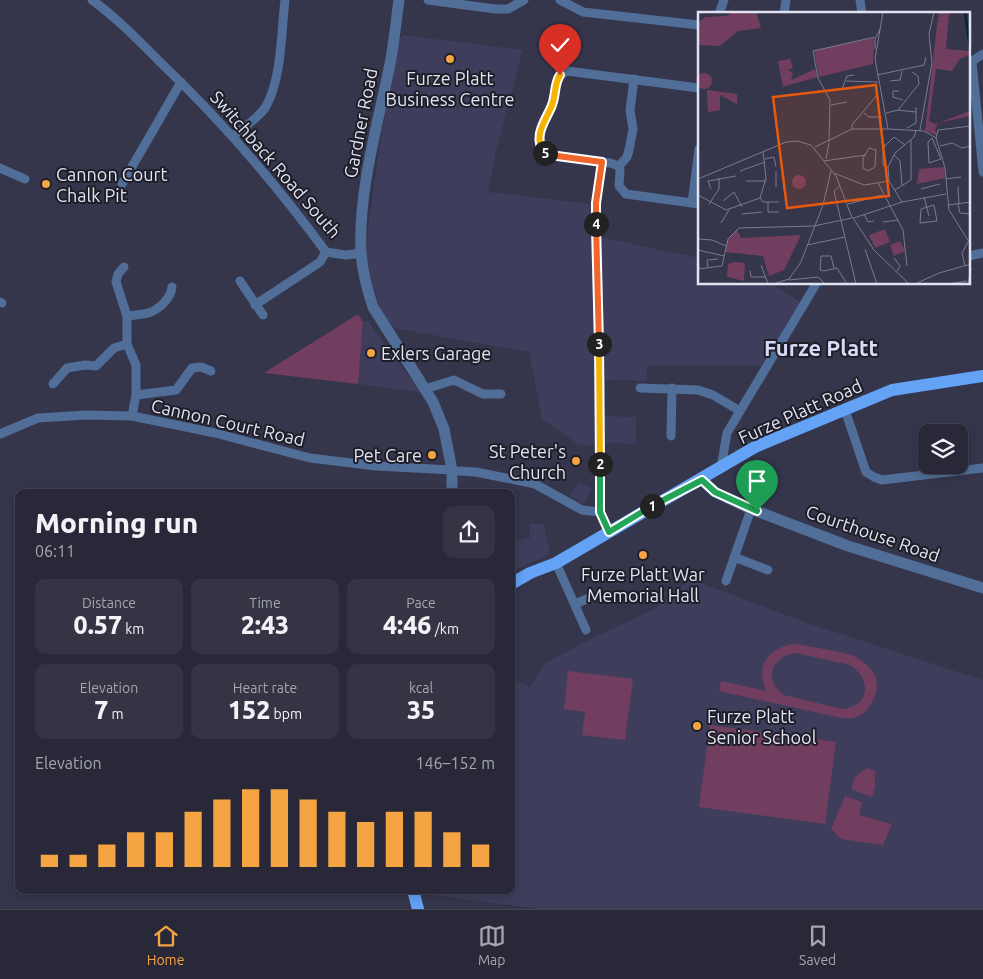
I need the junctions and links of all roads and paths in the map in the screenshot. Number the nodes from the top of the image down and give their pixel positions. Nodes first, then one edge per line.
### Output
1 (92, 0) edge
2 (285, 0) edge
3 (399, 0) edge
4 (428, 0) edge
5 (524, 0) edge
6 (560, 0) edge
7 (724, 0) edge
8 (720, 12) edge
9 (698, 25) edge
10 (983, 54) edge
11 (971, 63) edge
12 (634, 79) junction
13 (182, 82) junction
14 (698, 88) edge
15 (233, 136) junction
16 (602, 162) junction
17 (619, 166) junction
18 (698, 167) edge
19 (0, 168) edge
20 (983, 172) edge
21 (25, 178) dead end
22 (122, 184) dead end
23 (696, 204) edge
24 (326, 252) junction
25 (361, 253) junction
26 (983, 253) edge
27 (970, 256) edge
28 (124, 267) dead end
29 (240, 281) dead end
30 (815, 285) edge
31 (172, 286) dead end
32 (255, 305) junction
33 (262, 315) dead end
34 (127, 316) junction
35 (127, 344) junction
36 (211, 371) dead end
37 (983, 376) edge
38 (52, 384) dead end
39 (640, 388) dead end
40 (672, 388) junction
41 (425, 389) junction
42 (501, 394) dead end
43 (136, 395) junction
44 (845, 410) junction
45 (740, 411) junction
46 (132, 416) junction
47 (0, 434) edge
48 (671, 436) dead end
49 (721, 468) junction
50 (983, 468) edge
51 (456, 470) junction
52 (702, 480) junction
53 (453, 489) edge
54 (751, 508) junction
55 (600, 512) junction
56 (609, 532) junction
57 (734, 557) junction
58 (556, 563) junction
59 (768, 570) dead end
60 (726, 580) dead end
61 (515, 582) edge
62 (983, 588) edge
63 (589, 598) dead end
64 (575, 604) junction
65 (586, 630) dead end
66 (414, 894) edge
67 (418, 909) edge

1 - 13 street, Switchback Road South
2 - 15 street
3 - 25 street, Gardner Road
4 - 5 street
6 - 9 street
7 - 8 street
10 - 11 street
11 - 20 street
12 - 14 street
12 - 16 street
12 - 17 street
13 - 15 street, Switchback Road South
13 - 22 street
15 - 24 street, Switchback Road South
16 - 17 street
16 - 55 street
17 - 23 street
18 - 23 street
19 - 21 street
24 - 25 street, Switchback Road South
24 - 32 street
25 - 41 street
26 - 27 street
28 - 34 street
29 - 32 street
30 - 45 street
31 - 34 street
32 - 33 street
34 - 35 street
35 - 38 street
35 - 43 street
36 - 43 street
37 - 44 main road, Furze Platt Road
39 - 40 street
40 - 45 street
40 - 48 street
41 - 42 street
41 - 51 street
43 - 46 street
44 - 49 main road, Furze Platt Road
44 - 50 street
45 - 49 street
46 - 47 street, Cannon Court Road
46 - 51 street, Cannon Court Road
49 - 52 main road, Furze Platt Road
51 - 53 street
51 - 55 street, Cannon Court Road
52 - 54 street, Courthouse Road
52 - 56 main road, Furze Platt Road
54 - 57 street
54 - 62 street, Courthouse Road
55 - 56 street
56 - 58 main road, Furze Platt Road
57 - 59 street
57 - 60 street
58 - 61 main road, Furze Platt Road
58 - 64 street
63 - 64 street
64 - 65 street
66 - 67 main road

